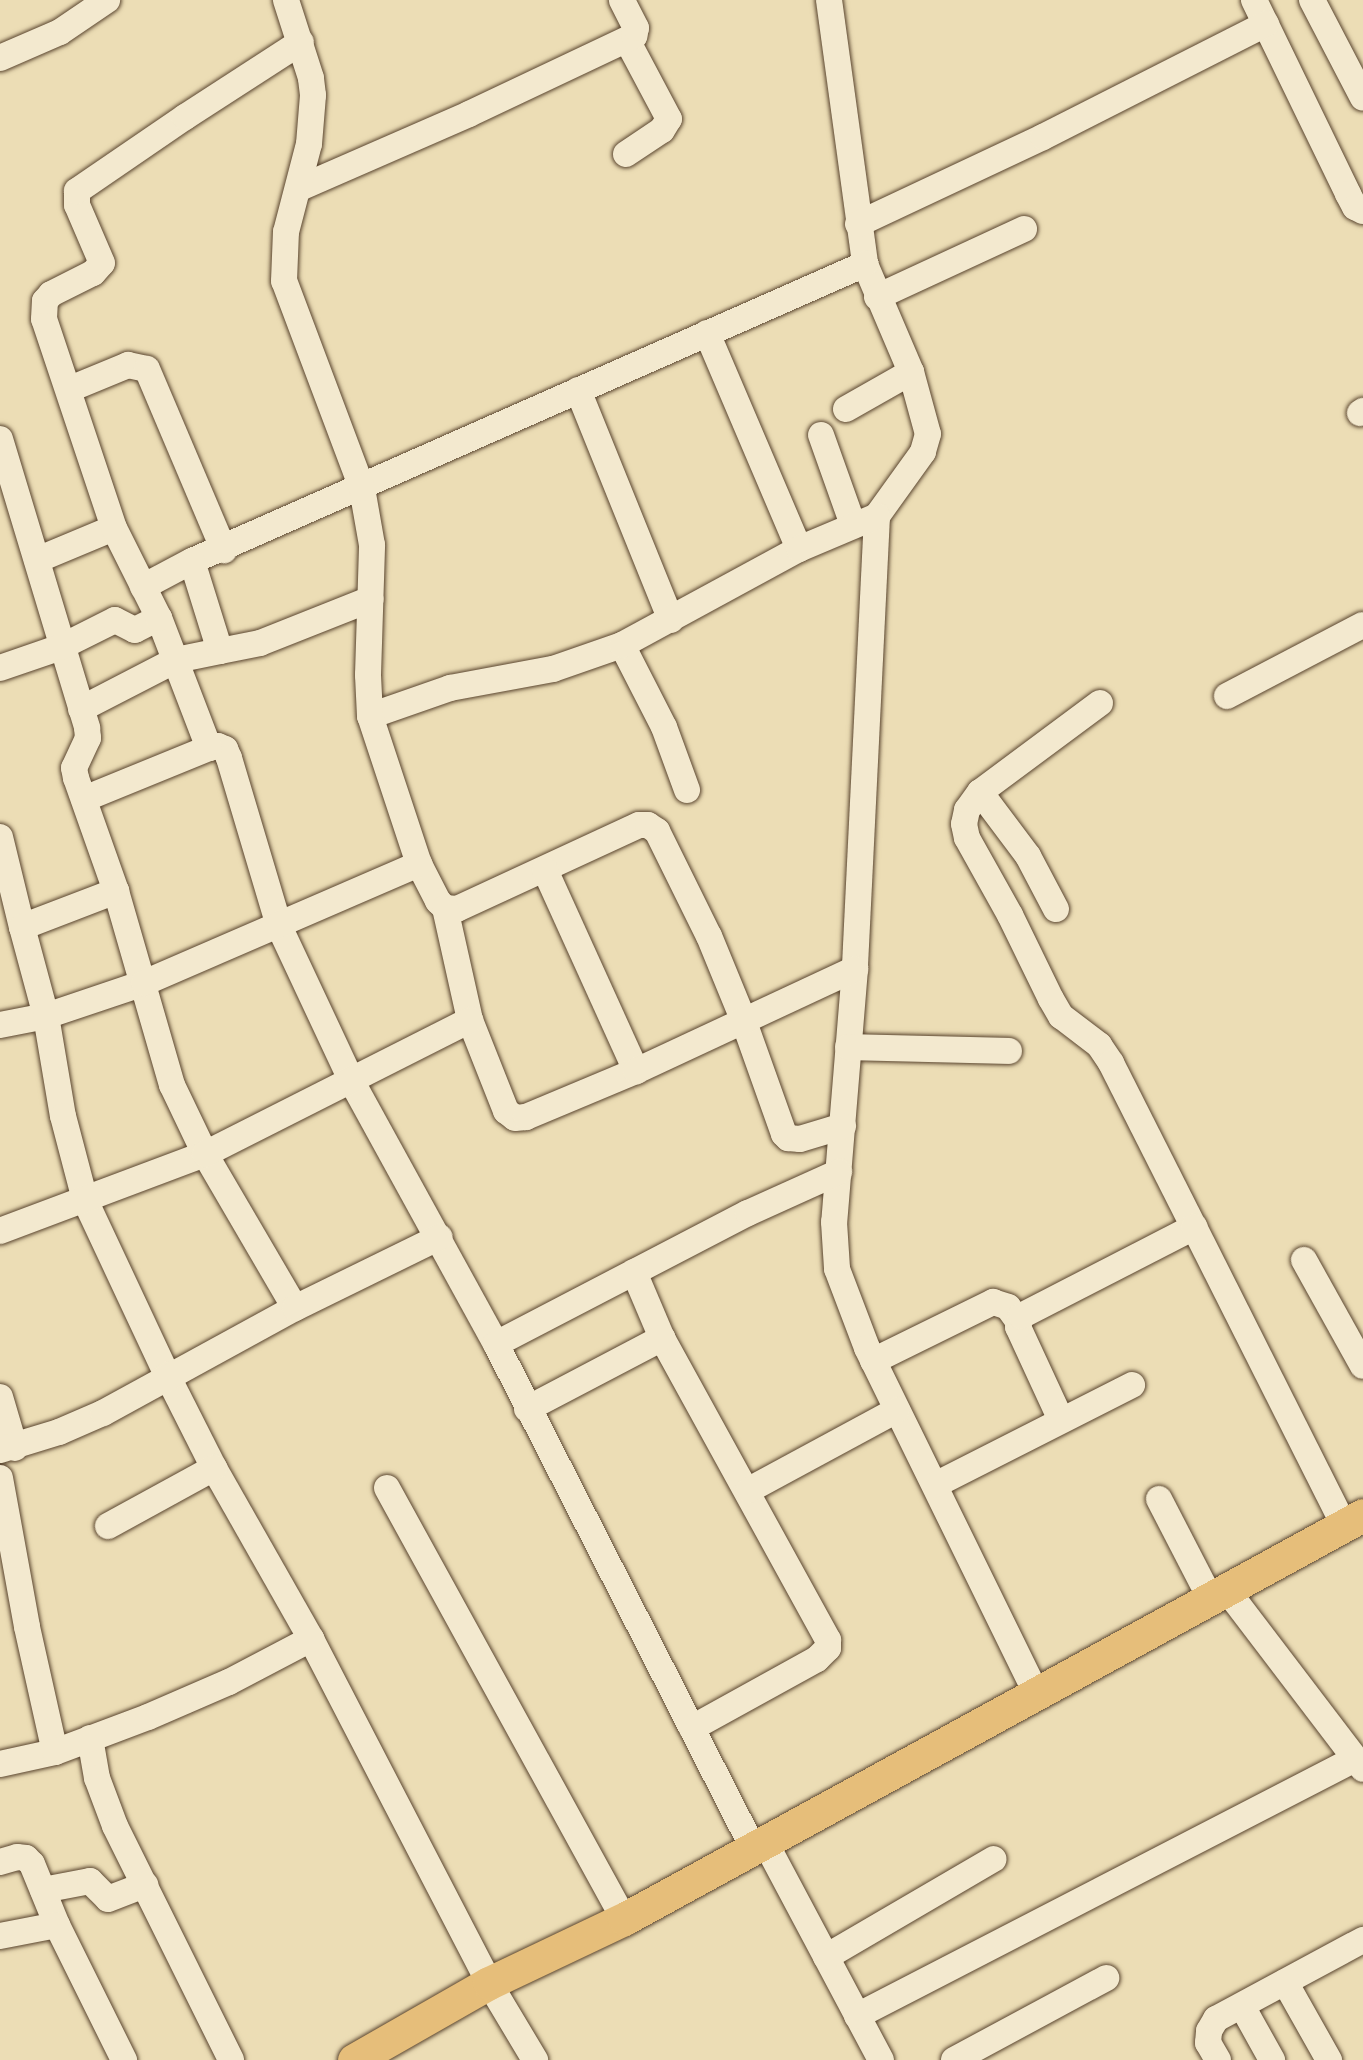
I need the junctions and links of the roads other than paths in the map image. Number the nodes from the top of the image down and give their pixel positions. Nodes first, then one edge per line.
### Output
1 (107, 0) edge
2 (286, 0) edge
3 (622, 0) edge
4 (829, 0) edge
5 (1254, 0) edge
6 (1312, 0) edge
7 (1266, 24) junction
8 (627, 40) junction
9 (301, 42) junction
10 (0, 58) edge
11 (1363, 98) edge
12 (626, 153) dead end
13 (300, 188) junction
14 (1363, 211) edge
15 (858, 224) junction
16 (1024, 229) dead end
17 (865, 264) junction
18 (877, 297) junction
19 (707, 333) junction
20 (911, 372) junction
21 (70, 390) junction
22 (578, 390) junction
23 (846, 409) dead end
24 (821, 435) dead end
25 (0, 439) edge
26 (362, 488) junction
27 (865, 521) junction
28 (114, 528) junction
29 (799, 549) junction
30 (224, 550) junction
31 (37, 560) junction
32 (192, 561) junction
33 (143, 587) junction
34 (371, 599) junction
35 (159, 618) junction
36 (671, 620) junction
37 (1363, 625) edge
38 (622, 645) junction
39 (61, 647) junction
40 (220, 651) junction
41 (176, 660) junction
42 (0, 668) edge
43 (1227, 696) dead end
44 (1100, 703) dead end
45 (81, 709) junction
46 (370, 716) junction
47 (208, 748) junction
48 (687, 790) dead end
49 (980, 792) junction
50 (84, 799) junction
51 (0, 837) edge
52 (419, 864) junction
53 (545, 870) junction
54 (116, 891) junction
55 (445, 908) junction
56 (1056, 909) dead end
57 (279, 926) junction
58 (22, 927) junction
59 (855, 969) junction
60 (144, 983) junction
61 (46, 1016) junction
62 (743, 1019) junction
63 (470, 1020) junction
64 (0, 1025) edge
65 (848, 1047) junction
66 (1009, 1051) dead end
67 (636, 1071) junction
68 (352, 1082) junction
69 (843, 1126) junction
70 (205, 1154) junction
71 (839, 1172) junction
72 (85, 1200) junction
73 (1194, 1227) junction
74 (0, 1231) edge
75 (440, 1237) junction
76 (1304, 1260) dead end
77 (634, 1272) junction
78 (295, 1308) junction
79 (1018, 1321) junction
80 (662, 1338) junction
81 (496, 1344) junction
82 (873, 1361) junction
83 (1363, 1366) edge
84 (167, 1375) junction
85 (1132, 1385) dead end
86 (0, 1397) edge
87 (527, 1409) junction
88 (897, 1410) junction
89 (1062, 1420) junction
90 (8, 1449) edge
91 (214, 1468) junction
92 (0, 1478) edge
93 (934, 1485) junction
94 (387, 1488) dead end
95 (748, 1490) junction
96 (1158, 1499) dead end
97 (1354, 1520) edge
98 (108, 1526) dead end
99 (6, 1535) edge
100 (1218, 1594) junction
101 (311, 1639) junction
102 (1036, 1693) junction
103 (692, 1728) junction
104 (90, 1738) junction
105 (55, 1752) junction
106 (0, 1764) edge
107 (1359, 1764) edge
108 (758, 1843) junction
109 (994, 1858) dead end
110 (0, 1862) edge
111 (145, 1885) junction
112 (43, 1890) junction
113 (624, 1919) junction
114 (57, 1925) junction
115 (0, 1936) edge
116 (1363, 1940) edge
117 (826, 1957) junction
118 (1106, 1978) dead end
119 (1285, 1982) junction
120 (489, 1983) junction
121 (1242, 2006) junction
122 (857, 2016) junction
123 (124, 2060) edge
124 (231, 2060) edge
125 (354, 2060) edge
126 (534, 2060) edge
127 (881, 2060) edge
128 (954, 2060) edge
129 (1218, 2060) edge
130 (1272, 2060) edge
131 (1329, 2060) edge

1 - 10 street
2 - 9 street
3 - 8 street
4 - 15 street
5 - 7 street
6 - 11 street
7 - 14 street
7 - 15 street
8 - 12 street
8 - 13 street
9 - 13 street
9 - 21 street
13 - 26 street
15 - 17 street
16 - 18 street
17 - 18 street
17 - 19 street
18 - 20 street
19 - 22 street
19 - 29 street
20 - 23 street
20 - 27 street
21 - 28 street
21 - 30 street
22 - 26 street
22 - 36 street
24 - 27 street
25 - 31 street
26 - 30 street
26 - 34 street
27 - 29 street
27 - 59 street
28 - 31 street
28 - 33 street
29 - 36 street
30 - 32 street
31 - 39 street
32 - 33 street
32 - 40 street
33 - 35 street
34 - 40 street
34 - 46 street
35 - 39 street
35 - 41 street
36 - 38 street
37 - 43 street
38 - 46 street
38 - 48 street
39 - 42 street
39 - 45 street
40 - 41 street
41 - 45 street
41 - 47 street
44 - 49 street
45 - 50 street
46 - 52 street
47 - 50 street
47 - 57 street
49 - 56 street
49 - 73 street
50 - 54 street
51 - 58 street
52 - 55 street
52 - 57 street
53 - 55 street
53 - 62 street
53 - 67 street
54 - 58 street
54 - 60 street
55 - 63 street
57 - 60 street
57 - 68 street
58 - 61 street
59 - 62 street
59 - 65 street
60 - 61 street
60 - 70 street
61 - 64 street
61 - 72 street
62 - 67 street
62 - 69 street
63 - 67 street
63 - 68 street
65 - 66 street
65 - 69 street
68 - 70 street
68 - 75 street
69 - 71 street
70 - 72 street
70 - 78 street
71 - 77 street
71 - 82 street
72 - 74 street
72 - 84 street
73 - 79 street
73 - 97 street
75 - 78 street
75 - 81 street
76 - 83 street
77 - 80 street
77 - 81 street
78 - 84 street
79 - 82 street
79 - 89 street
80 - 87 street
80 - 95 street
81 - 87 street
82 - 88 street
84 - 90 street
84 - 91 street
85 - 89 street
86 - 90 street
87 - 103 street
88 - 93 street
88 - 95 street
89 - 93 street
91 - 98 street
91 - 101 street
92 - 99 street
93 - 102 street
94 - 113 street
95 - 103 street
96 - 100 street
97 - 100 main road
99 - 105 street
100 - 102 main road
100 - 107 street
101 - 104 street
101 - 120 street
102 - 108 main road
103 - 108 street
104 - 105 street
104 - 111 street
105 - 106 street
107 - 122 street
108 - 113 main road
108 - 117 street
109 - 117 street
110 - 112 street
111 - 112 street
111 - 124 street
112 - 114 street
113 - 120 main road
114 - 115 street
114 - 123 street
116 - 119 street
117 - 122 street
118 - 128 street
119 - 121 street
119 - 131 street
120 - 125 main road
120 - 126 street
121 - 129 street
121 - 130 street
122 - 127 street

